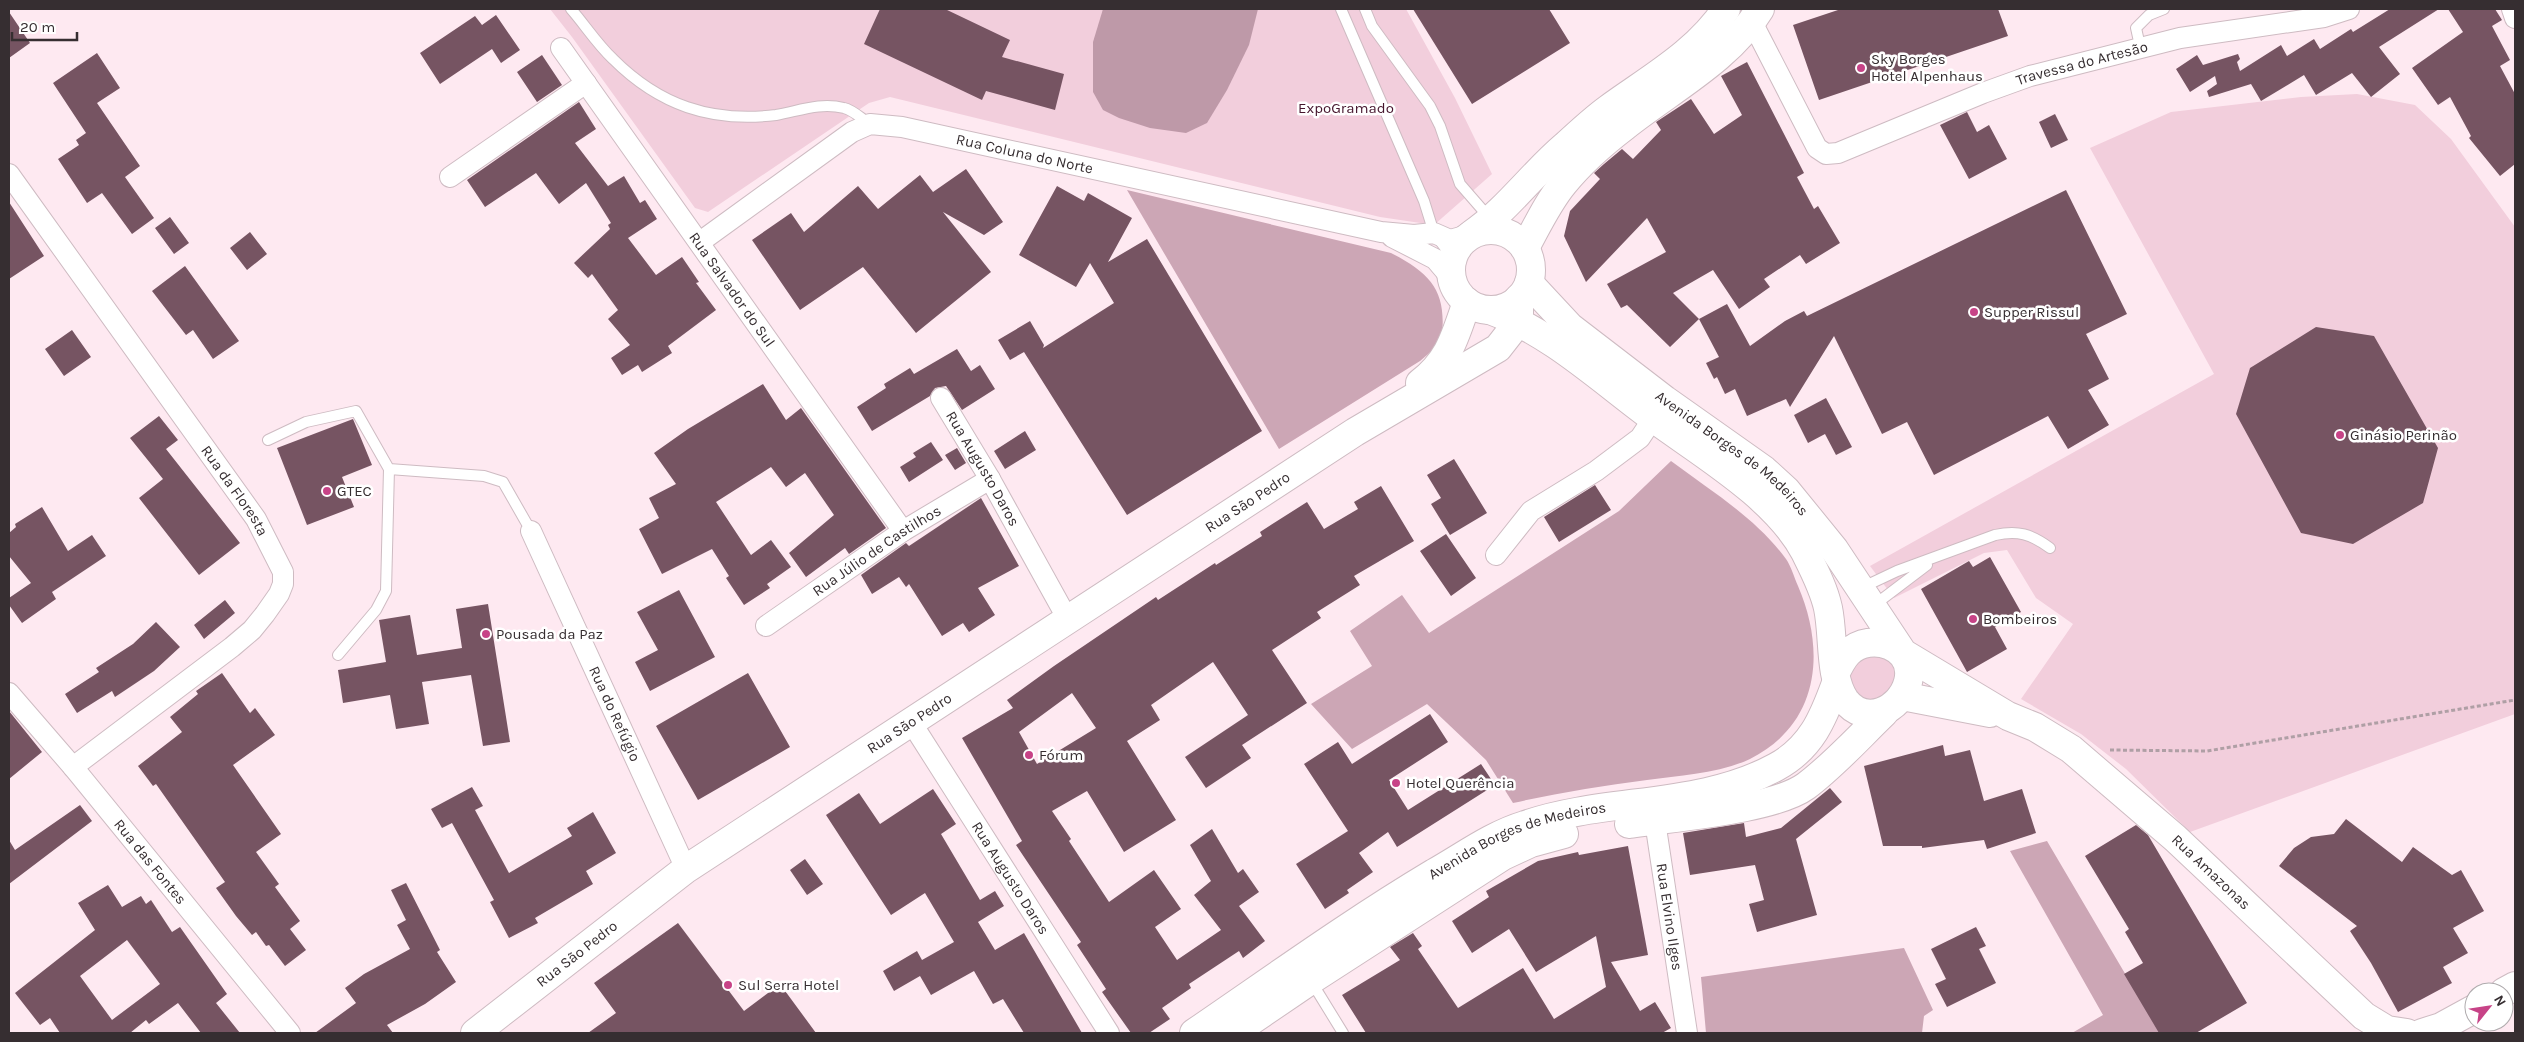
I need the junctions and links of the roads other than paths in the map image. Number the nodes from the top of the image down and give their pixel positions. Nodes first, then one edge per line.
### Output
1 (571, 9) edge
2 (1341, 9) edge
3 (1365, 9) edge
4 (1726, 9) edge
5 (2164, 9) edge
6 (2349, 9) edge
7 (2512, 9) edge
8 (1749, 13) edge
9 (2515, 18) edge
10 (2140, 46) junction
11 (561, 48) dead end
12 (586, 83) junction
13 (870, 124) junction
14 (9, 174) edge
15 (450, 177) dead end
16 (1488, 228) junction
17 (1381, 232) junction
18 (1434, 233) junction
19 (700, 242) junction
20 (1525, 248) junction
21 (1452, 268) junction
22 (1522, 301) junction
23 (1478, 306) junction
24 (1558, 346) junction
25 (1498, 348) junction
26 (941, 398) dead end
27 (1659, 409) junction
28 (1355, 432) junction
29 (268, 440) dead end
30 (389, 469) junction
31 (990, 479) junction
32 (903, 531) junction
33 (532, 532) joint
34 (2050, 548) dead end
35 (1496, 555) dead end
36 (1936, 559) junction
37 (1866, 598) junction
38 (1067, 618) junction
39 (766, 626) dead end
40 (1903, 653) junction
41 (338, 656) dead end
42 (1836, 678) junction
43 (9, 693) edge
44 (1893, 705) junction
45 (2008, 716) junction
46 (911, 722) junction
47 (72, 767) junction
48 (1654, 810) junction
49 (686, 869) junction
50 (1413, 899) junction
51 (1311, 980) junction
52 (1277, 989) junction
53 (2464, 1016) edge
54 (2366, 1025) edge
55 (2438, 1031) edge
56 (290, 1033) edge
57 (475, 1033) edge
58 (1109, 1033) edge
59 (1194, 1033) edge
60 (1233, 1033) edge
61 (1343, 1033) edge
62 (1687, 1033) edge
63 (2407, 1033) edge

1 - 13 lane
2 - 18 lane
3 - 16 lane
4 - 16 main road
5 - 10 lane
6 - 10 street, Travessa do Artesão
7 - 9 street
8 - 10 street, Travessa do Artesão
8 - 20 main road
11 - 12 street, Rua Salvador do Sul
12 - 15 street
12 - 19 street, Rua Salvador do Sul
13 - 17 street, Rua Coluna do Norte
13 - 19 street
14 - 47 street, Rua da Floresta
16 - 18 street, Rua Coluna do Norte
16 - 20 main road
16 - 21 main road
17 - 18 street, Rua Coluna do Norte
17 - 21 street, Rua Coluna do Norte
18 - 21 lane
19 - 32 street, Rua Salvador do Sul
20 - 22 main road
21 - 23 main road
22 - 23 main road, Avenida Borges de Medeiros
22 - 24 main road, Avenida Borges de Medeiros
22 - 25 main road, Rua São Pedro
22 - 27 main road, Avenida Borges de Medeiros
23 - 28 main road, Rua São Pedro
24 - 25 main road
24 - 27 main road, Avenida Borges de Medeiros
25 - 28 main road, Rua São Pedro
26 - 31 street, Rua Augusto Daros
27 - 35 street
27 - 37 main road, Avenida Borges de Medeiros
27 - 42 main road, Avenida Borges de Medeiros
28 - 38 main road, Rua São Pedro
29 - 30 lane
30 - 33 lane
30 - 41 lane
31 - 32 street, Rua Júlio de Castilhos
31 - 38 street, Rua Augusto Daros
32 - 39 street, Rua Júlio de Castilhos
33 - 49 street, Rua do Refúgio
34 - 36 lane
36 - 37 lane
36 - 37 lane
37 - 40 main road, Avenida Borges de Medeiros
38 - 46 main road, Rua São Pedro
40 - 42 main road
40 - 44 main road
40 - 45 main road
42 - 44 main road
42 - 48 main road, Avenida Borges de Medeiros
43 - 47 street, Rua das Fontes
44 - 45 main road
44 - 48 main road, Avenida Borges de Medeiros
45 - 54 main road, Rua Amazonas
46 - 49 main road, Rua São Pedro
46 - 58 street, Rua Augusto Daros
47 - 56 street, Rua das Fontes
48 - 50 main road, Avenida Borges de Medeiros
48 - 62 street, Rua Elvino Ilges
49 - 57 main road, Rua São Pedro
50 - 51 main road, Avenida Borges de Medeiros
50 - 52 main road, Avenida Borges de Medeiros
51 - 52 main road, Avenida Borges de Medeiros
51 - 61 lane
52 - 59 main road, Avenida Borges de Medeiros
52 - 60 main road, Avenida Borges de Medeiros
53 - 55 main road
54 - 63 main road, Rua Amazonas

